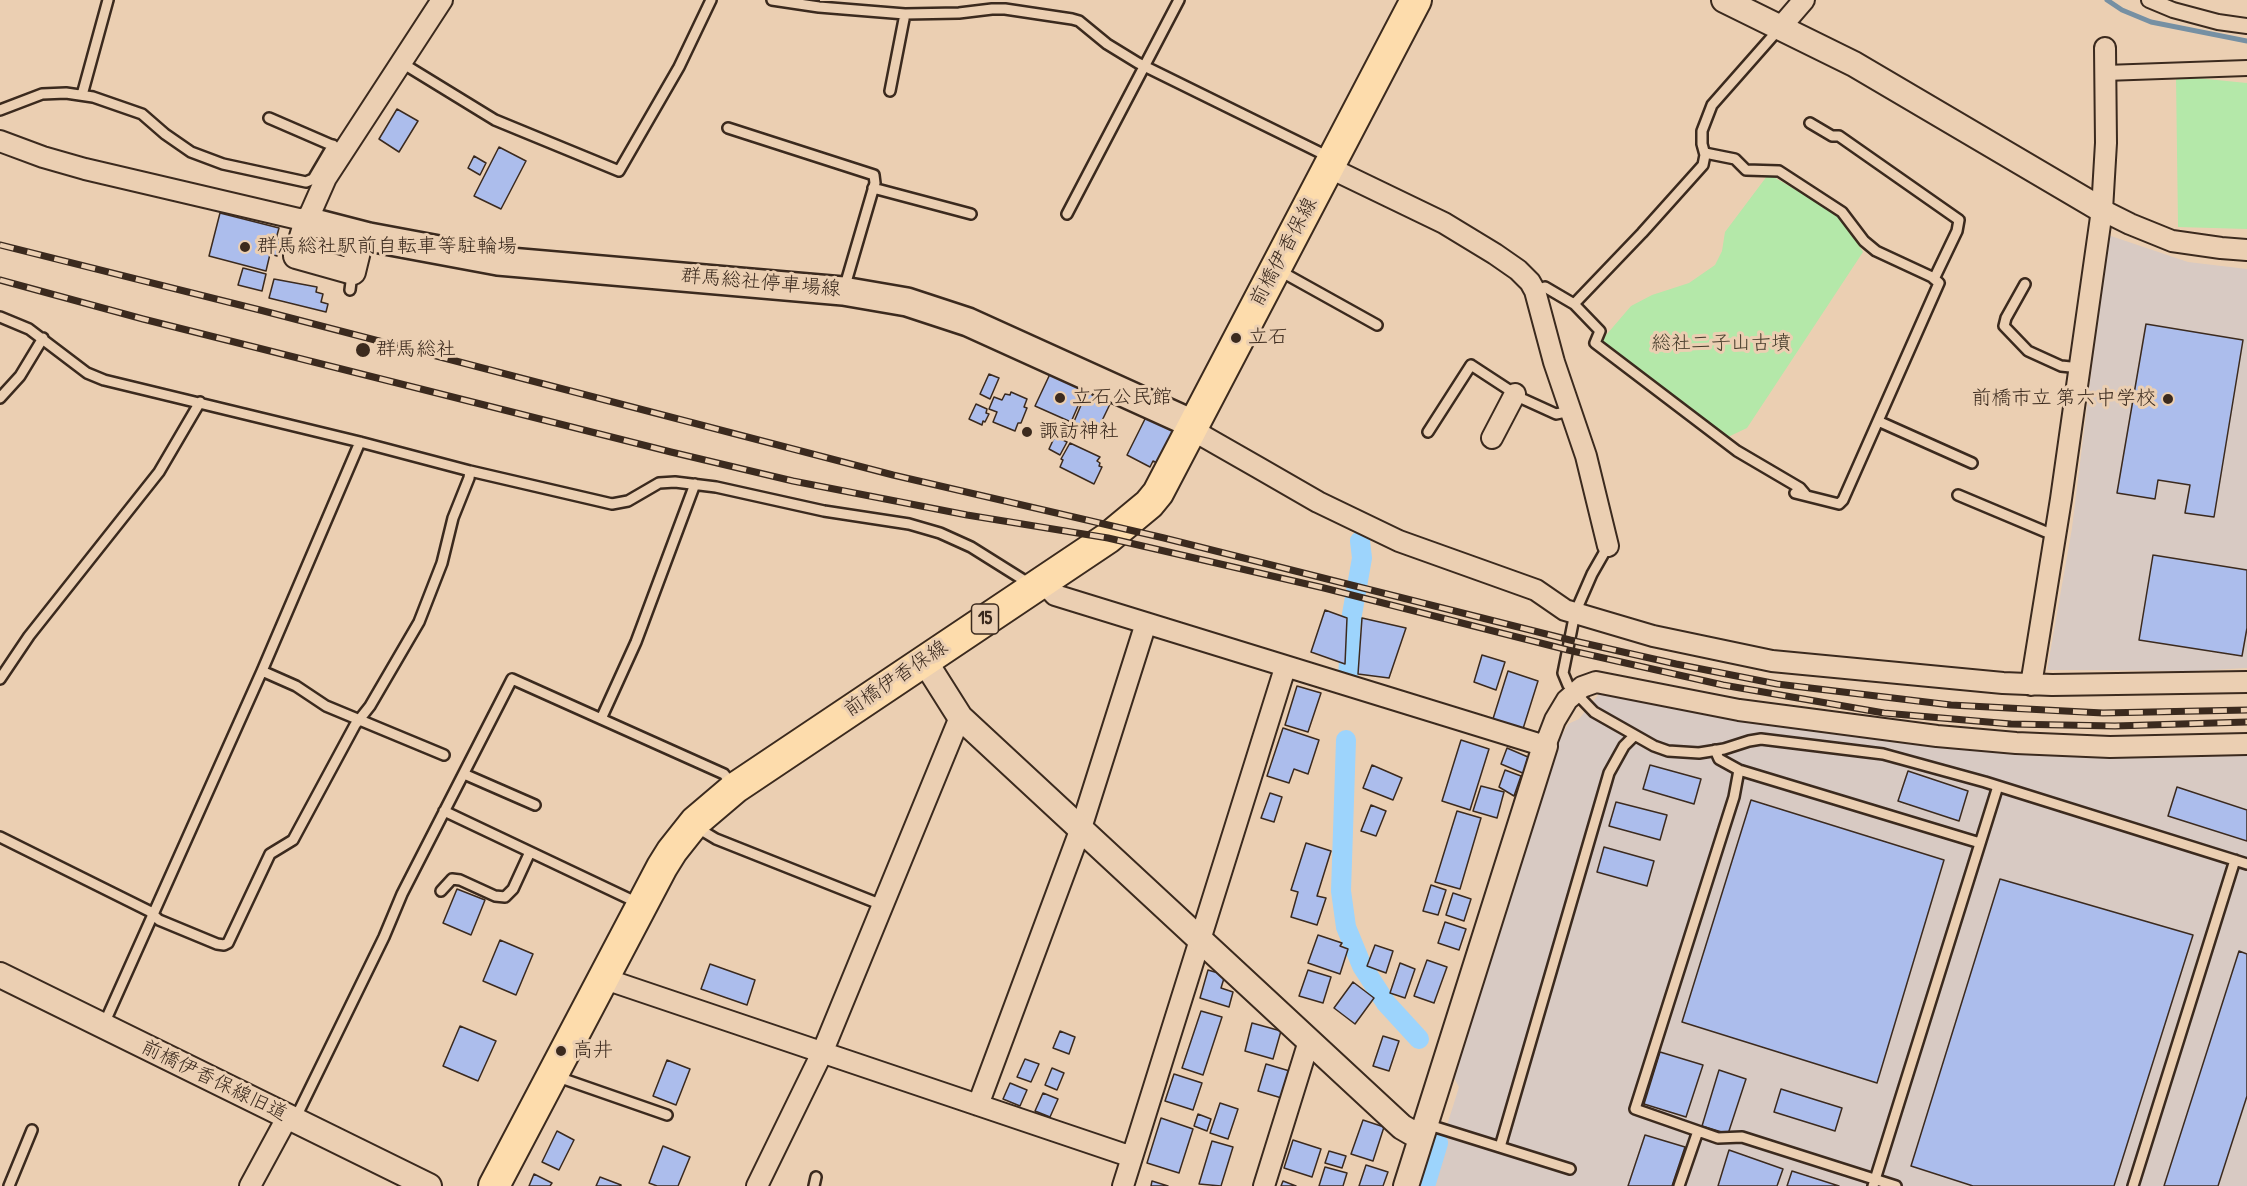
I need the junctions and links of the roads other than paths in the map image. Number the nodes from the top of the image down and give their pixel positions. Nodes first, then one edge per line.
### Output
1 (108, 0) edge
2 (442, 0) edge
3 (711, 0) edge
4 (772, 0) edge
5 (1179, 0) edge
6 (1416, 0) edge
7 (1724, 0) edge
8 (1804, 0) edge
9 (2149, 0) edge
10 (904, 14) junction
11 (2247, 27) edge
12 (1779, 29) junction
13 (2105, 48) dead end
14 (402, 63) junction
15 (1144, 66) junction
16 (2247, 68) edge
17 (2105, 73) junction
18 (890, 91) dead end
19 (81, 95) junction
20 (0, 110) edge
21 (269, 118) dead end
22 (1810, 123) dead end
23 (728, 128) dead end
24 (0, 141) edge
25 (339, 148) junction
26 (1705, 153) junction
27 (1331, 163) junction
28 (873, 188) junction
29 (2102, 210) junction
30 (971, 214) dead end
31 (1067, 214) dead end
32 (307, 221) junction
33 (362, 235) junction
34 (2247, 250) edge
35 (1275, 269) junction
36 (1934, 279) junction
37 (2025, 284) dead end
38 (843, 291) junction
39 (1535, 291) junction
40 (1574, 304) junction
41 (0, 317) edge
42 (1377, 325) dead end
43 (43, 338) junction
44 (2080, 369) junction
45 (1515, 394) junction
46 (0, 398) edge
47 (200, 402) junction
48 (1570, 411) junction
49 (1878, 421) junction
50 (1193, 424) junction
51 (1428, 432) dead end
52 (1492, 438) dead end
53 (360, 442) junction
54 (1972, 463) dead end
55 (470, 471) junction
56 (695, 484) junction
57 (1795, 492) dead end
58 (1806, 495) junction
59 (1958, 495) dead end
60 (2055, 535) junction
61 (1608, 546) joint
62 (1036, 585) junction
63 (1575, 613) junction
64 (1146, 624) junction
65 (924, 660) junction
66 (1285, 668) junction
67 (262, 671) junction
68 (0, 679) edge
69 (2247, 682) edge
70 (2031, 686) junction
71 (1574, 692) junction
72 (960, 717) junction
73 (360, 719) junction
74 (601, 719) junction
75 (1634, 736) junction
76 (2247, 744) edge
77 (1545, 746) junction
78 (1715, 750) junction
79 (444, 755) dead end
80 (1739, 770) junction
81 (464, 774) junction
82 (1998, 786) junction
83 (735, 788) junction
84 (535, 805) dead end
85 (444, 811) junction
86 (695, 822) junction
87 (1081, 828) junction
88 (0, 837) edge
89 (1980, 843) junction
90 (530, 852) junction
91 (2235, 860) junction
92 (2247, 864) edge
93 (441, 891) dead end
94 (643, 905) junction
95 (882, 905) junction
96 (153, 915) junction
97 (1200, 940) junction
98 (0, 975) edge
99 (605, 979) junction
100 (103, 1027) junction
101 (1309, 1041) junction
102 (822, 1053) junction
103 (553, 1075) junction
104 (978, 1105) junction
105 (667, 1115) dead end
106 (288, 1116) junction
107 (32, 1130) dead end
108 (1424, 1131) junction
109 (1698, 1131) junction
110 (1500, 1147) junction
111 (1132, 1157) junction
112 (1570, 1169) dead end
113 (1874, 1183) edge
114 (9, 1186) edge
115 (250, 1186) edge
116 (429, 1186) edge
117 (494, 1186) edge
118 (757, 1186) edge
119 (1123, 1186) edge
120 (1264, 1186) edge
121 (1406, 1186) edge
122 (1679, 1186) edge
123 (1896, 1186) edge
124 (2133, 1186) edge

1 - 19 lane
2 - 14 street
3 - 14 lane
4 - 10 lane
5 - 15 lane
6 - 27 main road, 前橋伊香保線 / 15
7 - 12 street
8 - 12 street
9 - 11 street
10 - 15 lane
10 - 18 lane
12 - 26 lane
12 - 29 street
13 - 17 street
14 - 25 street
15 - 27 lane
15 - 31 lane
16 - 17 street
17 - 29 street
19 - 20 lane
19 - 25 lane
21 - 25 lane
22 - 36 lane
23 - 28 lane
24 - 32 street
25 - 32 street
26 - 36 lane
26 - 40 lane
27 - 35 main road, 前橋伊香保線 / 15
27 - 39 street
28 - 30 lane
28 - 38 lane
29 - 34 street
29 - 44 street
32 - 33 main road, 群馬総社停車場線
32 - 33 street
33 - 38 main road, 群馬総社停車場線
35 - 42 lane
35 - 50 main road, 前橋伊香保線 / 15
36 - 49 lane
37 - 44 lane
38 - 50 main road, 群馬総社停車場線
39 - 40 lane
39 - 48 street
40 - 58 lane
41 - 43 lane
43 - 46 lane
43 - 47 lane
44 - 60 street
45 - 48 lane
45 - 51 lane
45 - 52 street
47 - 53 lane
47 - 68 lane
48 - 61 street
49 - 54 lane
49 - 58 lane
50 - 62 main road, 前橋伊香保線 / 15
50 - 63 street
53 - 55 lane
53 - 67 lane
55 - 56 lane
55 - 73 lane
56 - 62 lane
56 - 74 lane
57 - 58 lane
59 - 60 lane
60 - 70 street
61 - 63 lane
62 - 64 street
62 - 65 main road, 前橋伊香保線 / 15
63 - 70 street
63 - 71 lane
64 - 66 street
64 - 87 street
65 - 72 street
65 - 83 main road, 前橋伊香保線 / 15
66 - 77 street
66 - 97 street
67 - 73 lane
67 - 96 lane
69 - 70 street
71 - 75 lane
71 - 76 street
71 - 77 street
72 - 87 street
72 - 95 street
73 - 79 lane
73 - 96 lane
74 - 81 lane
74 - 83 lane
75 - 78 lane
75 - 110 lane
77 - 108 street
78 - 80 lane
78 - 82 lane
80 - 89 lane
80 - 109 lane
81 - 84 lane
81 - 85 lane
82 - 89 lane
82 - 91 lane
83 - 86 main road, 前橋伊香保線 / 15
85 - 90 lane
85 - 106 lane
86 - 94 main road, 前橋伊香保線 / 15
86 - 95 lane
87 - 97 street
87 - 104 street
88 - 96 lane
89 - 113 lane
90 - 93 lane
90 - 94 lane
91 - 92 lane
91 - 124 lane
94 - 99 main road, 前橋伊香保線 / 15
95 - 102 street
96 - 100 lane
97 - 101 street
97 - 111 street
98 - 100 street, 前橋伊香保線旧道
99 - 102 street
99 - 103 main road, 前橋伊香保線 / 15
100 - 106 street, 前橋伊香保線旧道
101 - 108 street
101 - 120 street
102 - 104 street
102 - 118 street
103 - 105 lane
103 - 117 main road, 前橋伊香保線 / 15
104 - 111 street
106 - 115 street
106 - 116 street, 前橋伊香保線旧道
107 - 114 lane
108 - 110 lane
108 - 121 street
109 - 113 lane
109 - 122 lane
110 - 112 lane
111 - 119 street
113 - 123 lane

